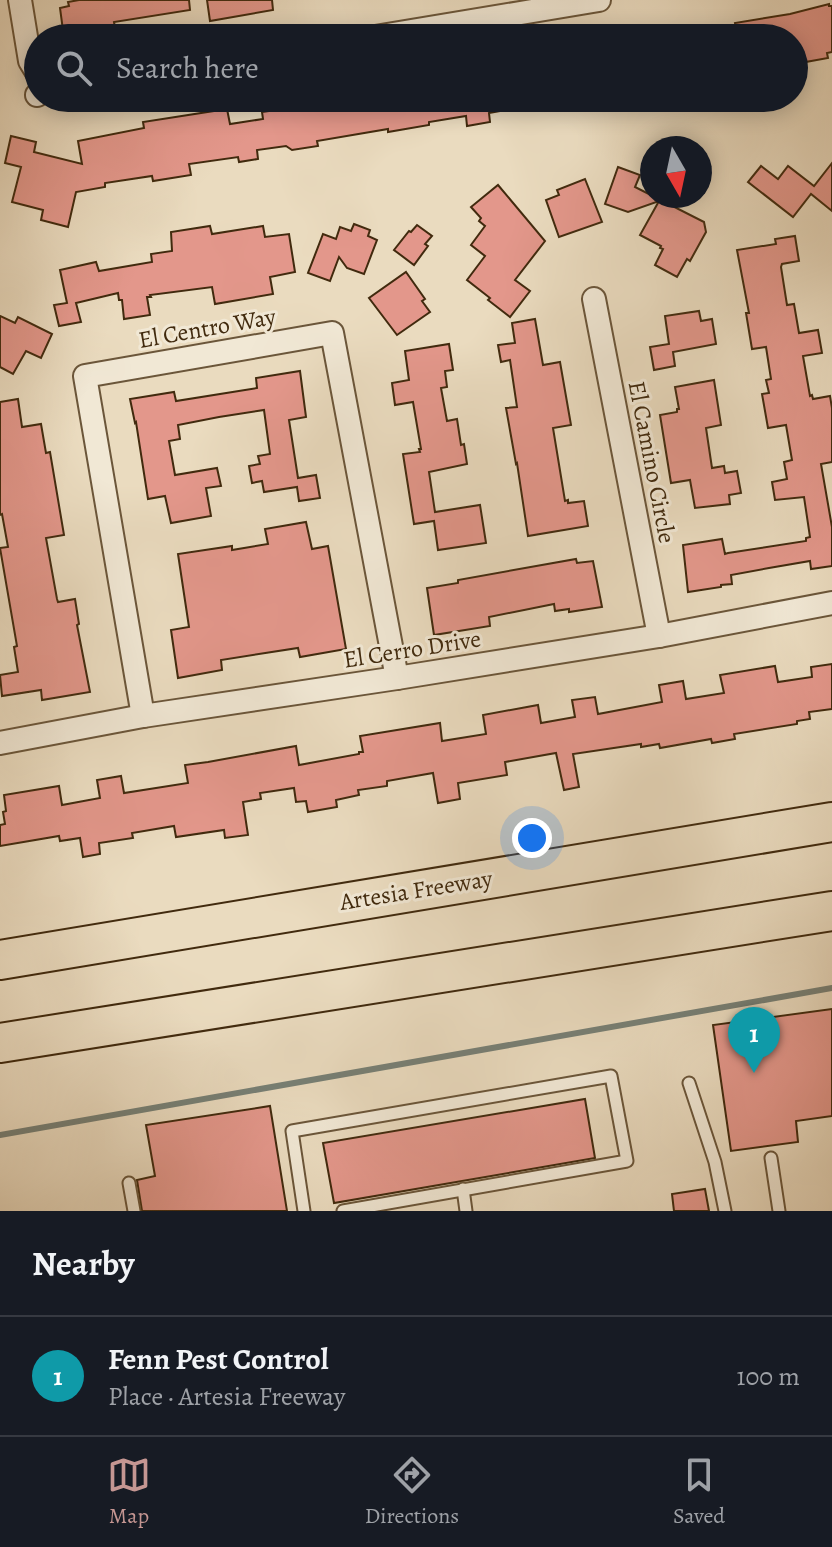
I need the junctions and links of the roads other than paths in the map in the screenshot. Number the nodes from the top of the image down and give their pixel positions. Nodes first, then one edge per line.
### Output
1 (20, 0) edge
2 (599, 0) edge
3 (24, 24) edge
4 (454, 24) edge
5 (594, 299) dead end
6 (832, 603) edge
7 (659, 636) junction
8 (397, 678) junction
9 (143, 716) junction
10 (0, 743) edge
11 (832, 822) edge
12 (832, 911) edge
13 (0, 960) edge
14 (130, 1022) junction
15 (0, 1043) edge
16 (0, 1056) edge
17 (689, 1083) dead end
18 (771, 1158) dead end
19 (129, 1183) dead end
20 (463, 1189) junction
21 (134, 1211) edge
22 (304, 1211) edge
23 (343, 1211) edge
24 (466, 1211) edge
25 (725, 1211) edge
26 (779, 1211) edge

1 - 3 street
2 - 4 street
5 - 7 street, El Camino Circle
6 - 7 street, El Cerro Drive
7 - 8 street, El Cerro Drive
8 - 9 street, El Cerro Drive
8 - 9 street, El Centro Way
9 - 10 street, El Cerro Drive
11 - 13 highway, Artesia Freeway
12 - 14 highway
14 - 15 highway
14 - 16 highway
17 - 25 lane
18 - 26 lane
19 - 21 lane
20 - 22 lane
20 - 23 lane
20 - 24 lane

